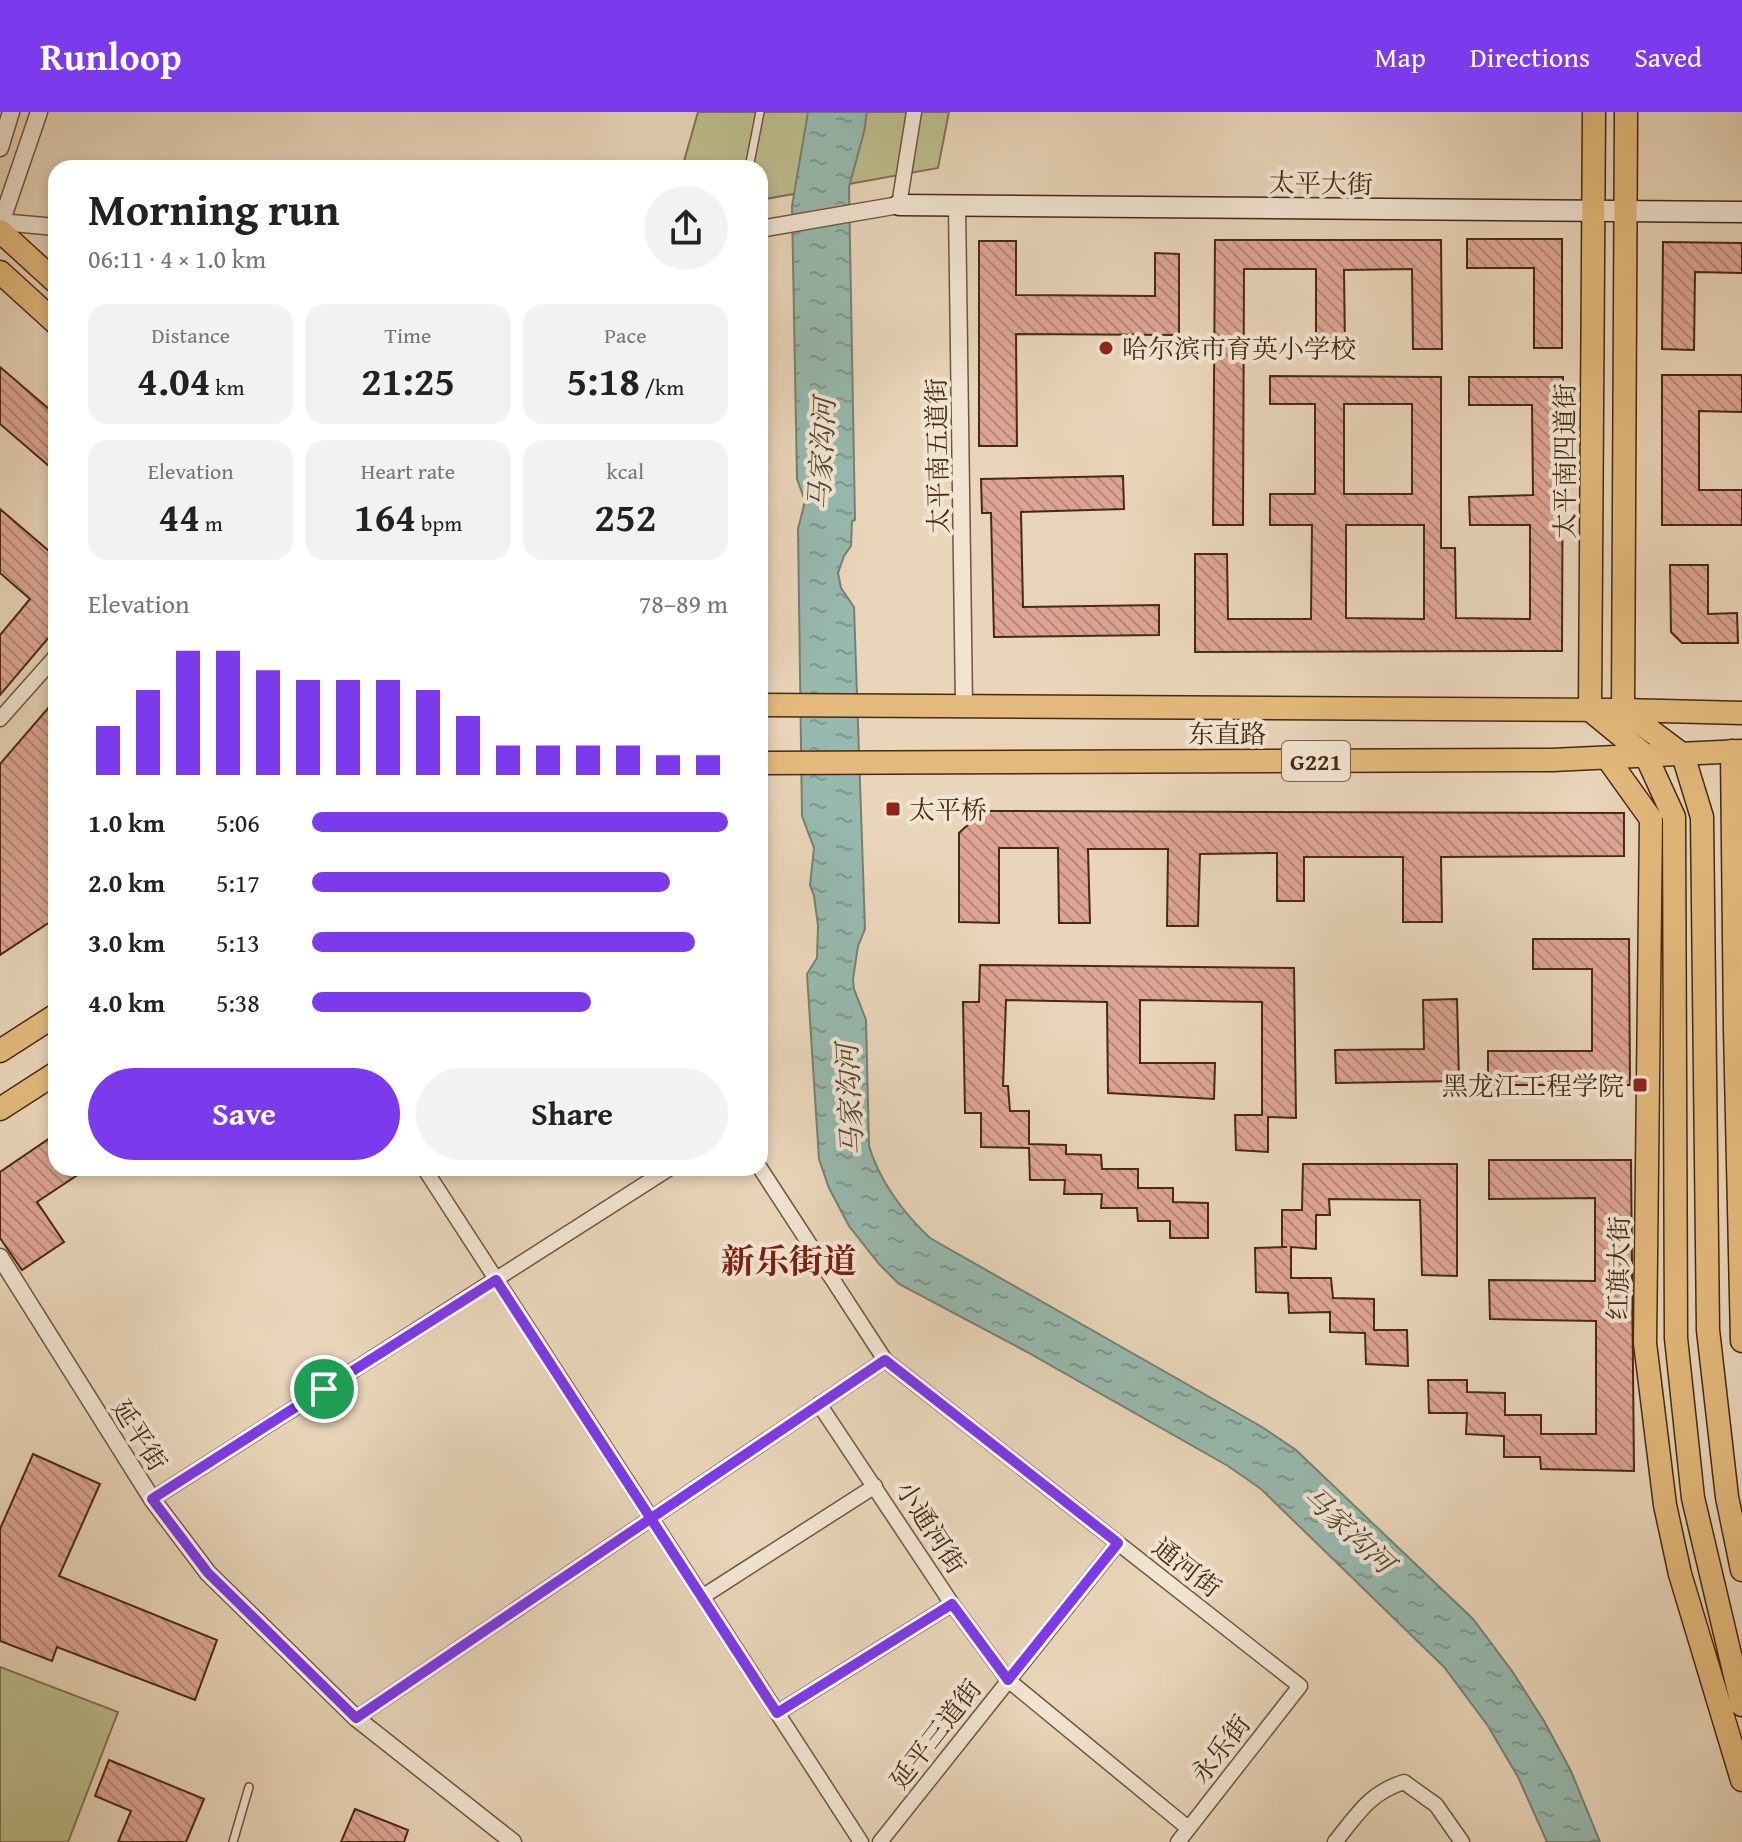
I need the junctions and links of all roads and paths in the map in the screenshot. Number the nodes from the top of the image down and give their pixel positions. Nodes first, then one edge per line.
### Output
1 (11, 112) edge
2 (39, 112) edge
3 (760, 112) edge
4 (914, 112) edge
5 (1594, 112) edge
6 (1626, 112) edge
7 (0, 148) edge
8 (751, 160) edge
9 (899, 205) junction
10 (957, 206) junction
11 (1593, 211) junction
12 (1626, 212) junction
13 (1742, 212) edge
14 (0, 225) edge
15 (48, 227) edge
16 (768, 228) edge
17 (0, 272) edge
18 (48, 274) edge
19 (48, 316) edge
20 (48, 665) edge
21 (768, 705) edge
22 (964, 705) junction
23 (1590, 710) junction
24 (1623, 710) junction
25 (1742, 713) edge
26 (0, 719) edge
27 (1737, 751) edge
28 (1683, 755) junction
29 (1646, 756) junction
30 (1608, 759) junction
31 (768, 764) edge
32 (48, 1020) edge
33 (0, 1051) edge
34 (48, 1078) edge
35 (0, 1109) edge
36 (429, 1176) edge
37 (658, 1176) edge
38 (765, 1176) edge
39 (0, 1257) edge
40 (496, 1280) junction
41 (1742, 1341) edge
42 (885, 1360) junction
43 (819, 1404) junction
44 (875, 1486) junction
45 (152, 1499) junction
46 (650, 1517) junction
47 (1118, 1543) junction
48 (1742, 1570) edge
49 (702, 1597) junction
50 (952, 1604) junction
51 (1008, 1680) junction
52 (1300, 1686) joint
53 (1742, 1705) edge
54 (777, 1713) junction
55 (356, 1718) junction
56 (1742, 1780) edge
57 (249, 1787) dead end
58 (1188, 1828) junction
59 (233, 1842) edge
60 (513, 1842) edge
61 (861, 1842) edge
62 (880, 1842) edge
63 (1178, 1842) edge
64 (1335, 1842) edge
65 (1462, 1842) edge

1 - 7 street
2 - 14 street
3 - 8 lane
4 - 9 street
5 - 11 main road, 太平南四道街
6 - 12 main road
9 - 10 main road, 太平大街
9 - 16 street
10 - 11 main road, 太平大街
10 - 22 street, 太平南五道街
11 - 12 main road, 太平大街
11 - 23 main road, 太平南四道街
12 - 13 main road, 太平大街
12 - 24 main road
14 - 15 street
14 - 18 main road
17 - 19 main road
20 - 26 street
21 - 22 main road, 东直路 / G221
22 - 23 main road, 东直路 / G221
23 - 24 main road, 东直路 / G221
23 - 29 main road
24 - 25 main road, 东直路 / G221
24 - 28 main road
27 - 28 main road, 东直路 / G221
27 - 41 main road
28 - 29 main road, 东直路 / G221
28 - 48 main road
29 - 30 main road, 东直路 / G221
29 - 53 main road
30 - 31 main road, 东直路 / G221
30 - 56 main road, 红旗大街
32 - 33 main road
34 - 35 main road
36 - 40 street
37 - 40 street
38 - 42 street, 通河街
39 - 45 street, 延平街
40 - 45 street
40 - 46 street
42 - 43 street
42 - 47 street, 通河街
43 - 44 street, 小通河街
43 - 46 street
44 - 49 street
44 - 50 street, 小通河街
45 - 55 street, 延平街
46 - 49 street
46 - 55 street
47 - 51 street, 延平三道街
47 - 52 street, 通河街
49 - 54 street
50 - 51 street, 小通河街
50 - 54 street
51 - 58 street, 小通河街
51 - 62 street, 延平三道街
52 - 58 street, 永乐街
54 - 61 street
55 - 60 street, 延平街
57 - 59 lane
58 - 63 street, 永乐街
64 - 65 street

